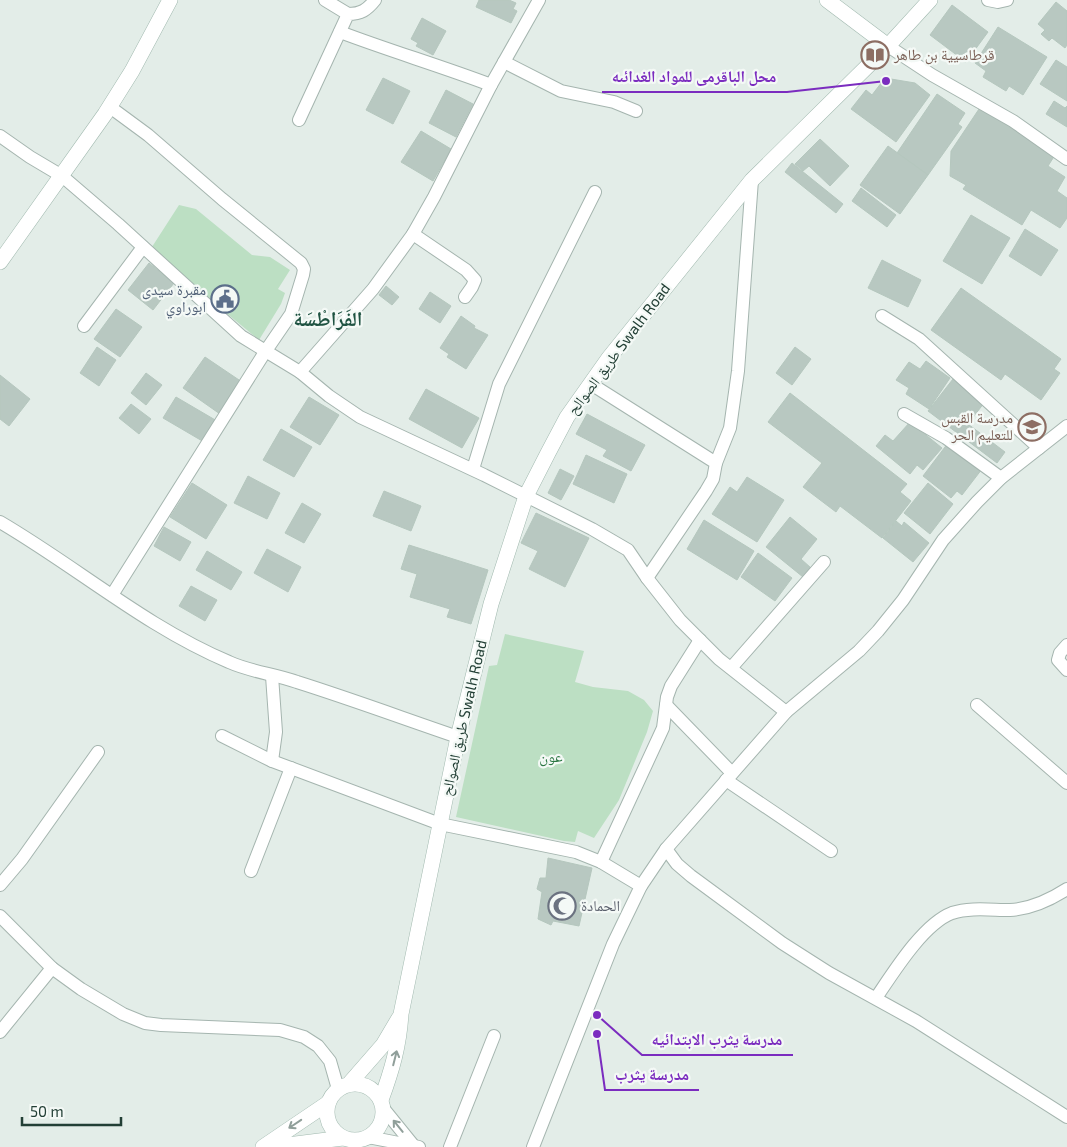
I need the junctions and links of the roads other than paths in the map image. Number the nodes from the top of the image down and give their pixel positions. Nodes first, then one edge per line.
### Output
1 (170, 0) edge
2 (326, 0) edge
3 (375, 0) edge
4 (538, 0) edge
5 (827, 0) edge
6 (930, 0) edge
7 (988, 0) edge
8 (1007, 0) edge
9 (348, 14) junction
10 (340, 32) junction
11 (888, 46) junction
12 (504, 62) junction
13 (491, 85) junction
14 (110, 107) junction
15 (636, 110) dead end
16 (299, 120) dead end
17 (0, 136) edge
18 (1067, 159) edge
19 (62, 176) junction
20 (752, 180) junction
21 (595, 192) dead end
22 (413, 234) junction
23 (142, 247) junction
24 (0, 262) edge
25 (465, 297) dead end
26 (882, 316) dead end
27 (84, 326) dead end
28 (265, 352) junction
29 (300, 372) junction
30 (591, 384) junction
31 (904, 414) dead end
32 (1067, 426) edge
33 (1039, 448) junction
34 (716, 463) junction
35 (473, 469) junction
36 (1002, 478) junction
37 (526, 496) junction
38 (0, 522) edge
39 (824, 562) dead end
40 (647, 578) junction
41 (112, 595) junction
42 (700, 640) junction
43 (1067, 645) edge
44 (731, 668) junction
45 (1067, 670) edge
46 (272, 676) junction
47 (666, 705) junction
48 (977, 705) dead end
49 (786, 712) junction
50 (222, 736) dead end
51 (458, 737) junction
52 (98, 752) dead end
53 (272, 761) junction
54 (291, 768) junction
55 (729, 776) junction
56 (1067, 782) edge
57 (440, 824) junction
58 (666, 850) junction
59 (832, 851) dead end
60 (601, 862) junction
61 (251, 871) dead end
62 (0, 885) edge
63 (641, 886) junction
64 (1067, 890) edge
65 (0, 916) edge
66 (52, 968) junction
67 (876, 998) junction
68 (401, 1014) junction
69 (0, 1032) edge
70 (494, 1036) dead end
71 (343, 1087) junction
72 (328, 1103) junction
73 (382, 1104) junction
74 (1067, 1117) edge
75 (368, 1137) junction
76 (343, 1138) junction
77 (416, 1146) edge
78 (263, 1147) edge
79 (272, 1147) edge
80 (450, 1147) edge
81 (533, 1147) edge

1 - 14 street
2 - 9 street
3 - 9 street
4 - 12 street
5 - 11 street
6 - 11 street, طريق الصوالح Swalh Road
7 - 8 street
9 - 10 street
10 - 13 street
10 - 16 street
11 - 18 street
11 - 20 street, طريق الصوالح Swalh Road
12 - 13 street
12 - 15 street
13 - 22 street
14 - 19 street
14 - 28 street
17 - 19 street
19 - 23 street
19 - 24 street
20 - 30 street, طريق الصوالح Swalh Road
20 - 34 street
21 - 35 street
22 - 25 street
22 - 29 street
23 - 27 street
23 - 28 street
26 - 33 street
28 - 29 street
28 - 41 street
29 - 35 street
30 - 34 street
30 - 37 street, طريق الصوالح Swalh Road
31 - 36 street
32 - 33 street
33 - 36 street
34 - 40 street
35 - 37 street
36 - 49 street
37 - 40 street
37 - 51 street, طريق الصوالح Swalh Road
38 - 41 street
39 - 44 street
40 - 42 street
41 - 46 street
42 - 44 street
42 - 47 street
43 - 45 street
44 - 49 street
46 - 51 street
46 - 53 street
47 - 55 street
47 - 60 street
48 - 56 street
49 - 55 street
50 - 53 street
51 - 57 street, طريق الصوالح Swalh Road
52 - 62 street
53 - 54 street
54 - 57 street
54 - 61 street
55 - 58 street
55 - 59 street
57 - 60 street
57 - 68 street, طريق الصوالح Swalh Road
58 - 63 street
58 - 67 street
60 - 63 street
63 - 81 street
64 - 67 street
65 - 66 street
66 - 69 street
66 - 71 street
67 - 74 street
68 - 71 street
73 -> 68 street
70 - 80 street
71 - 72 street
71 - 73 street
72 - 76 street
72 -> 78 street
73 - 75 street
77 -> 73 street
75 - 76 street
75 - 77 street
76 - 79 street

